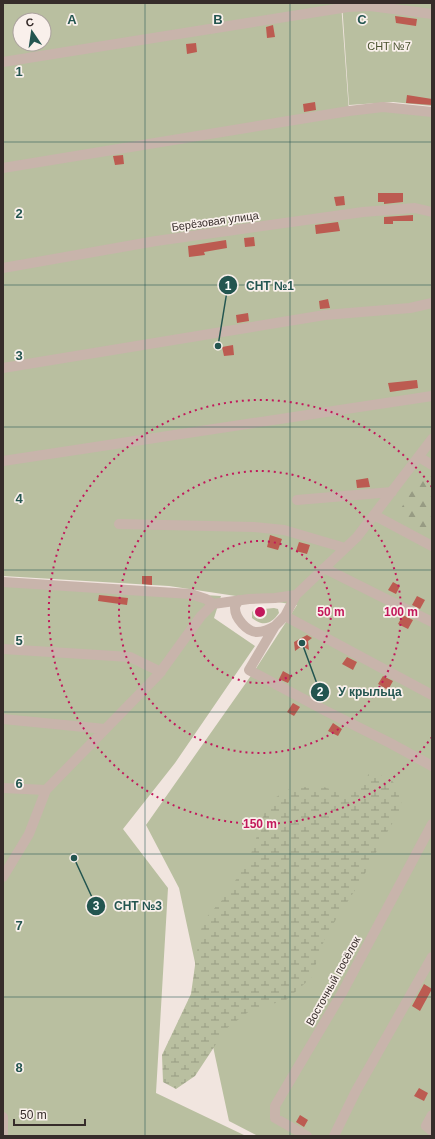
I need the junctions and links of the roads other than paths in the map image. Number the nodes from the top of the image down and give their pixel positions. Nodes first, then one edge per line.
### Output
1 (432, 14) edge
2 (3, 62) edge
3 (432, 112) edge
4 (3, 168) edge
5 (432, 212) edge
6 (3, 268) edge
7 (432, 303) edge
8 (3, 368) edge
9 (432, 396) edge
10 (432, 439) edge
11 (419, 457) junction
12 (3, 461) edge
13 (432, 465) edge
14 (392, 492) junction
15 (297, 500) dead end
16 (374, 515) junction
17 (119, 524) dead end
18 (432, 546) edge
19 (345, 548) junction
20 (324, 568) junction
21 (3, 582) edge
22 (296, 595) junction
23 (239, 600) junction
24 (213, 604) junction
25 (286, 616) junction
26 (432, 622) edge
27 (275, 626) junction
28 (3, 649) edge
29 (161, 672) junction
30 (432, 695) edge
31 (3, 718) edge
32 (105, 729) junction
33 (432, 766) edge
34 (3, 788) edge
35 (46, 790) junction
36 (432, 824) edge
37 (3, 876) edge
38 (432, 957) edge
39 (432, 1115) edge
40 (3, 1117) edge
41 (432, 1132) edge
42 (3, 1136) edge
43 (307, 1136) edge
44 (334, 1136) edge

1 - 2 street
3 - 4 street
5 - 6 street, Берёзовая улица
7 - 8 street
9 - 12 street
10 - 11 street
11 - 13 street
11 - 14 street
14 - 15 street
14 - 16 street
16 - 18 street
16 - 19 street
17 - 19 street
19 - 20 street
20 - 22 street
20 - 26 street
21 - 24 street
22 - 23 street
22 - 25 street
23 - 24 street
23 - 27 street
24 - 29 street
25 - 27 street
25 - 30 street
27 - 33 street
28 - 29 street
29 - 32 street
31 - 32 street
32 - 35 street
34 - 35 street
35 - 37 street
36 - 43 street, Восточный посёлок
38 - 44 street
39 - 41 street
40 - 42 street

